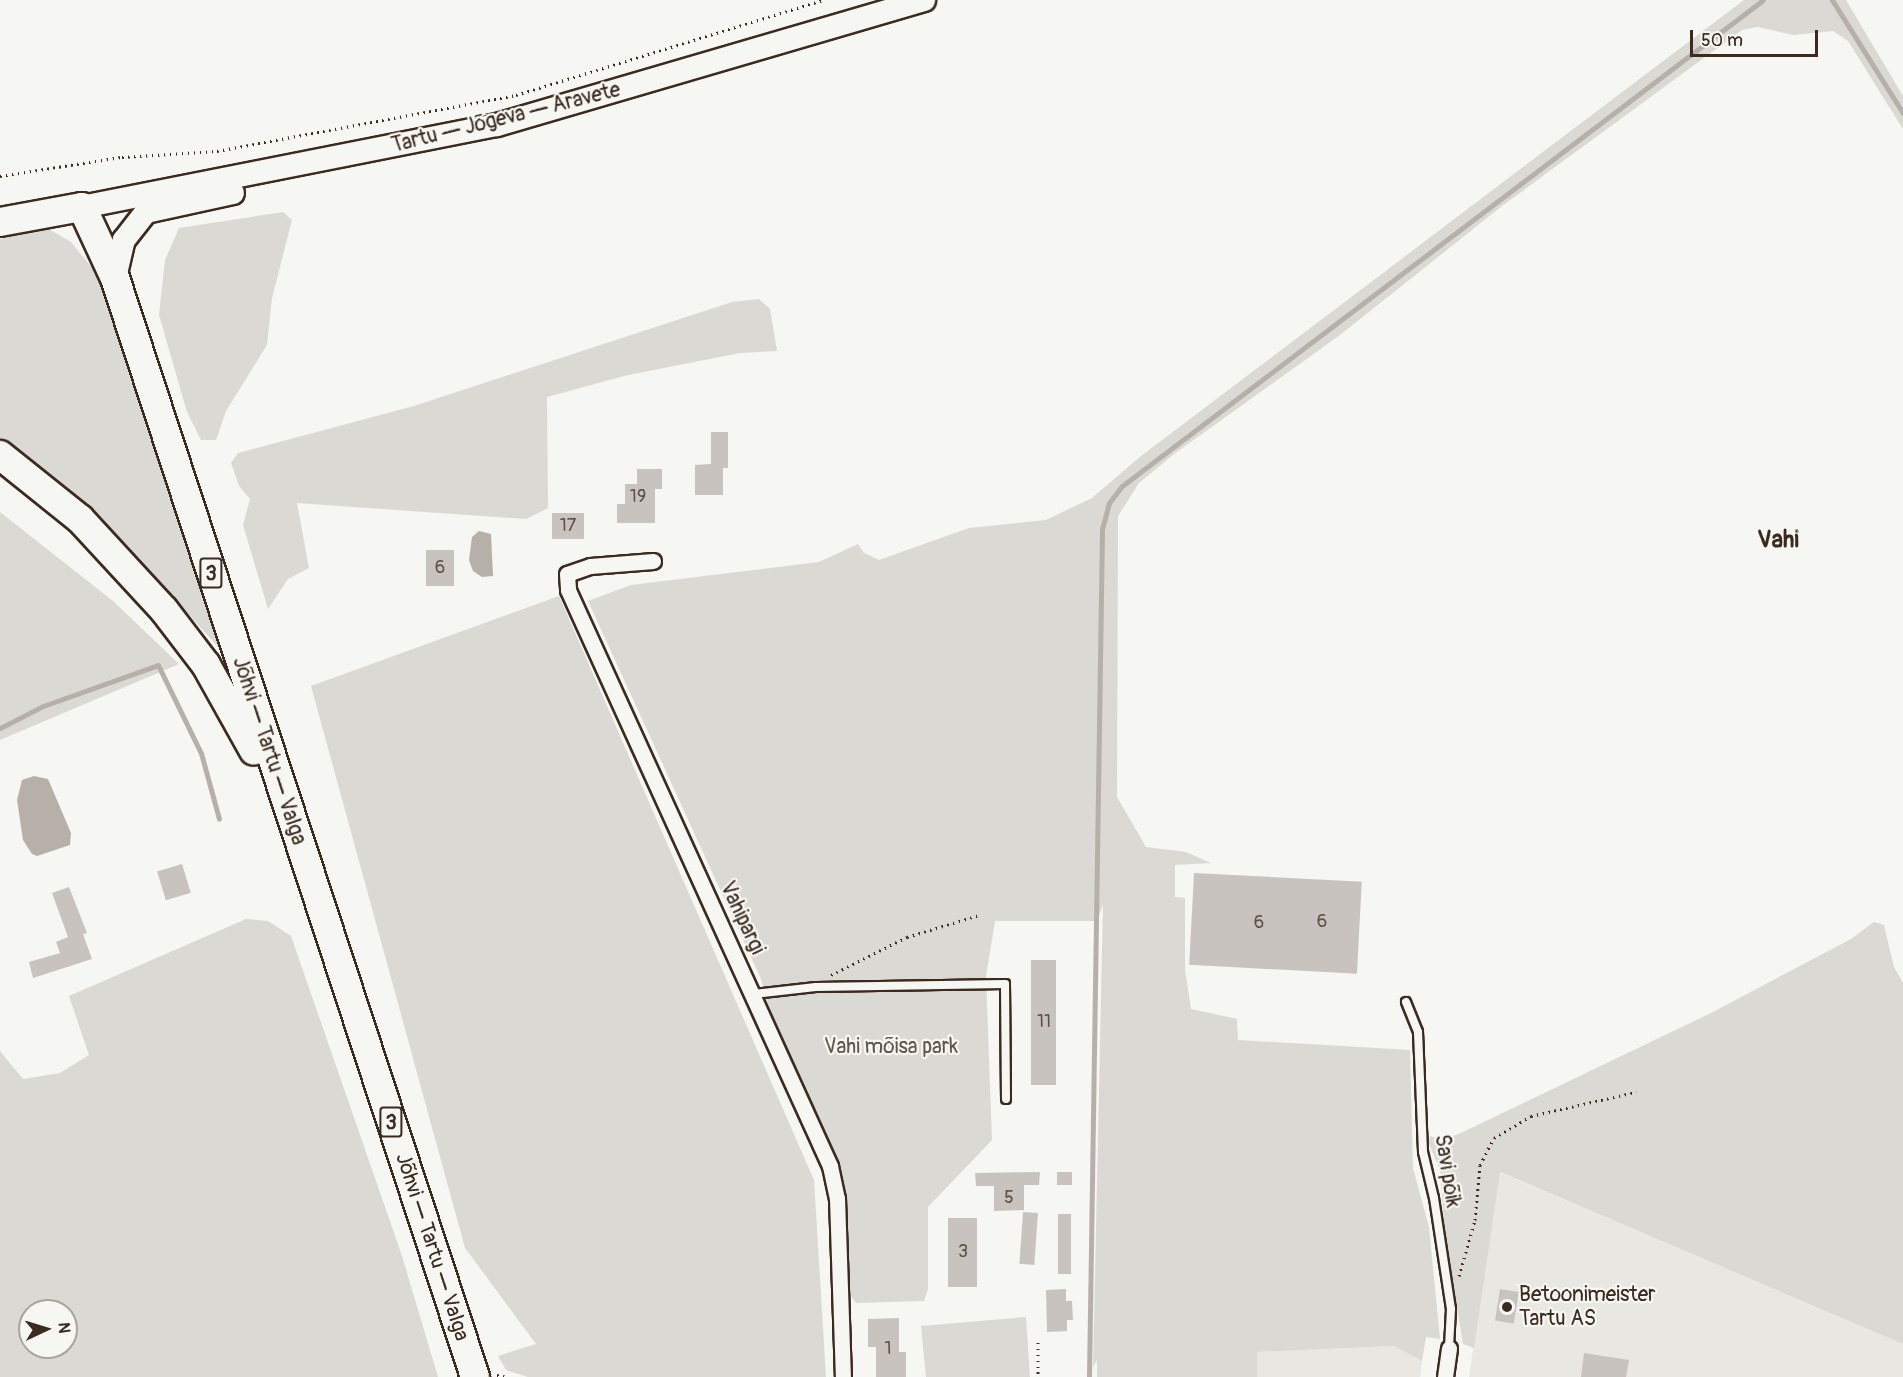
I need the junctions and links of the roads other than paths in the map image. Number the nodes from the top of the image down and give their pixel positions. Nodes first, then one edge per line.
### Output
1 (924, 0) edge
2 (320, 162) junction
3 (82, 207) junction
4 (0, 222) edge
5 (115, 278) junction
6 (8, 462) edge
7 (653, 561) dead end
8 (307, 867) junction
9 (754, 994) junction
10 (1406, 1002) dead end
11 (1006, 1099) dead end
12 (1449, 1348) joint
13 (475, 1377) edge
14 (843, 1377) edge
15 (1444, 1377) edge

1 - 2 main road, Tartu — Jõgeva — Aravete
2 - 3 main road, Tartu — Jõgeva — Aravete
2 - 5 main road
3 - 4 highway
3 - 5 highway, Jõhvi — Tartu — Valga / 3
5 - 8 highway, Jõhvi — Tartu — Valga / 3
6 - 8 highway
7 - 9 street, Vahipargi
8 - 13 highway, Jõhvi — Tartu — Valga / 3
9 - 11 lane
9 - 14 street, Vahipargi
10 - 12 lane, Savi põik
12 - 15 street

